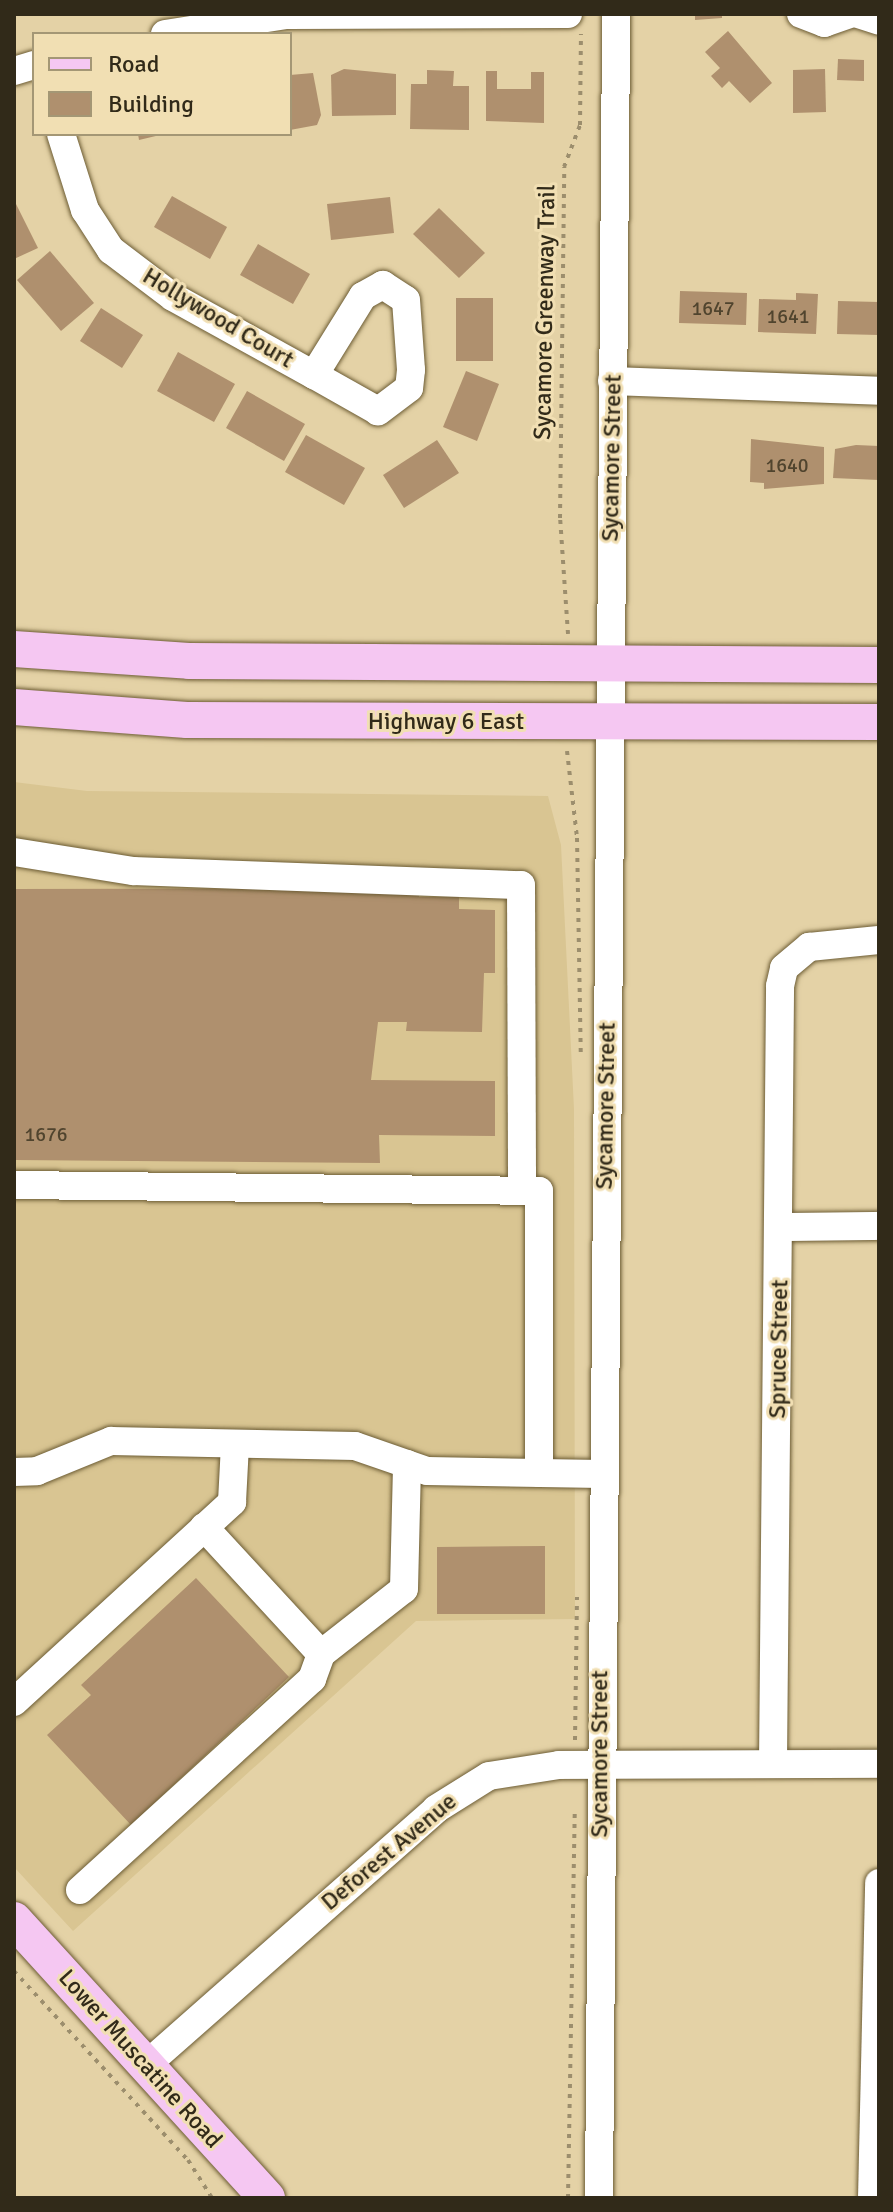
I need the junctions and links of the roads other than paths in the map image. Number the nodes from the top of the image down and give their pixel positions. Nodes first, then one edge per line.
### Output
1 (616, 14) edge
2 (801, 14) edge
3 (850, 14) edge
4 (858, 14) edge
5 (228, 18) edge
6 (879, 21) edge
7 (575, 22) edge
8 (173, 32) edge
9 (62, 136) edge
10 (314, 375) dead end
11 (612, 381) junction
12 (879, 391) edge
13 (14, 649) edge
14 (879, 665) edge
15 (610, 666) junction
16 (14, 707) edge
17 (879, 722) edge
18 (609, 723) junction
19 (14, 852) edge
20 (879, 940) edge
21 (14, 1185) edge
22 (522, 1191) junction
23 (879, 1226) edge
24 (781, 1227) junction
25 (235, 1444) junction
26 (407, 1464) junction
27 (14, 1472) edge
28 (539, 1473) junction
29 (602, 1474) junction
30 (204, 1527) junction
31 (321, 1654) junction
32 (14, 1702) edge
33 (587, 1764) junction
34 (773, 1764) junction
35 (879, 1764) edge
36 (879, 1883) edge
37 (80, 1890) dead end
38 (14, 1920) edge
39 (145, 2066) junction
40 (267, 2198) edge
41 (599, 2198) edge
42 (872, 2198) edge

1 - 11 street, Sycamore Street
2 - 3 street
4 - 6 street
5 - 7 street
5 - 8 street
9 - 10 street, Hollywood Court
11 - 12 street
11 - 15 street, Sycamore Street
13 - 15 main road
14 - 15 main road
15 - 18 street, Sycamore Street
16 - 18 main road, Highway 6 East
17 - 18 main road, Highway 6 East
18 - 29 street, Sycamore Street
19 - 22 street
20 - 24 street, Spruce Street
21 - 22 street
22 - 28 street
23 - 24 street
24 - 34 street, Spruce Street
25 - 26 street
25 - 27 street
25 - 30 street
26 - 28 street
26 - 31 street
28 - 29 street
29 - 33 street, Sycamore Street
30 - 31 street
30 - 32 street
31 - 37 street
33 - 34 street, Deforest Avenue
33 - 39 street, Deforest Avenue
33 - 41 street, Sycamore Street
34 - 35 street, Deforest Avenue
36 - 42 street
38 - 39 main road, Lower Muscatine Road
39 - 40 main road, Lower Muscatine Road

